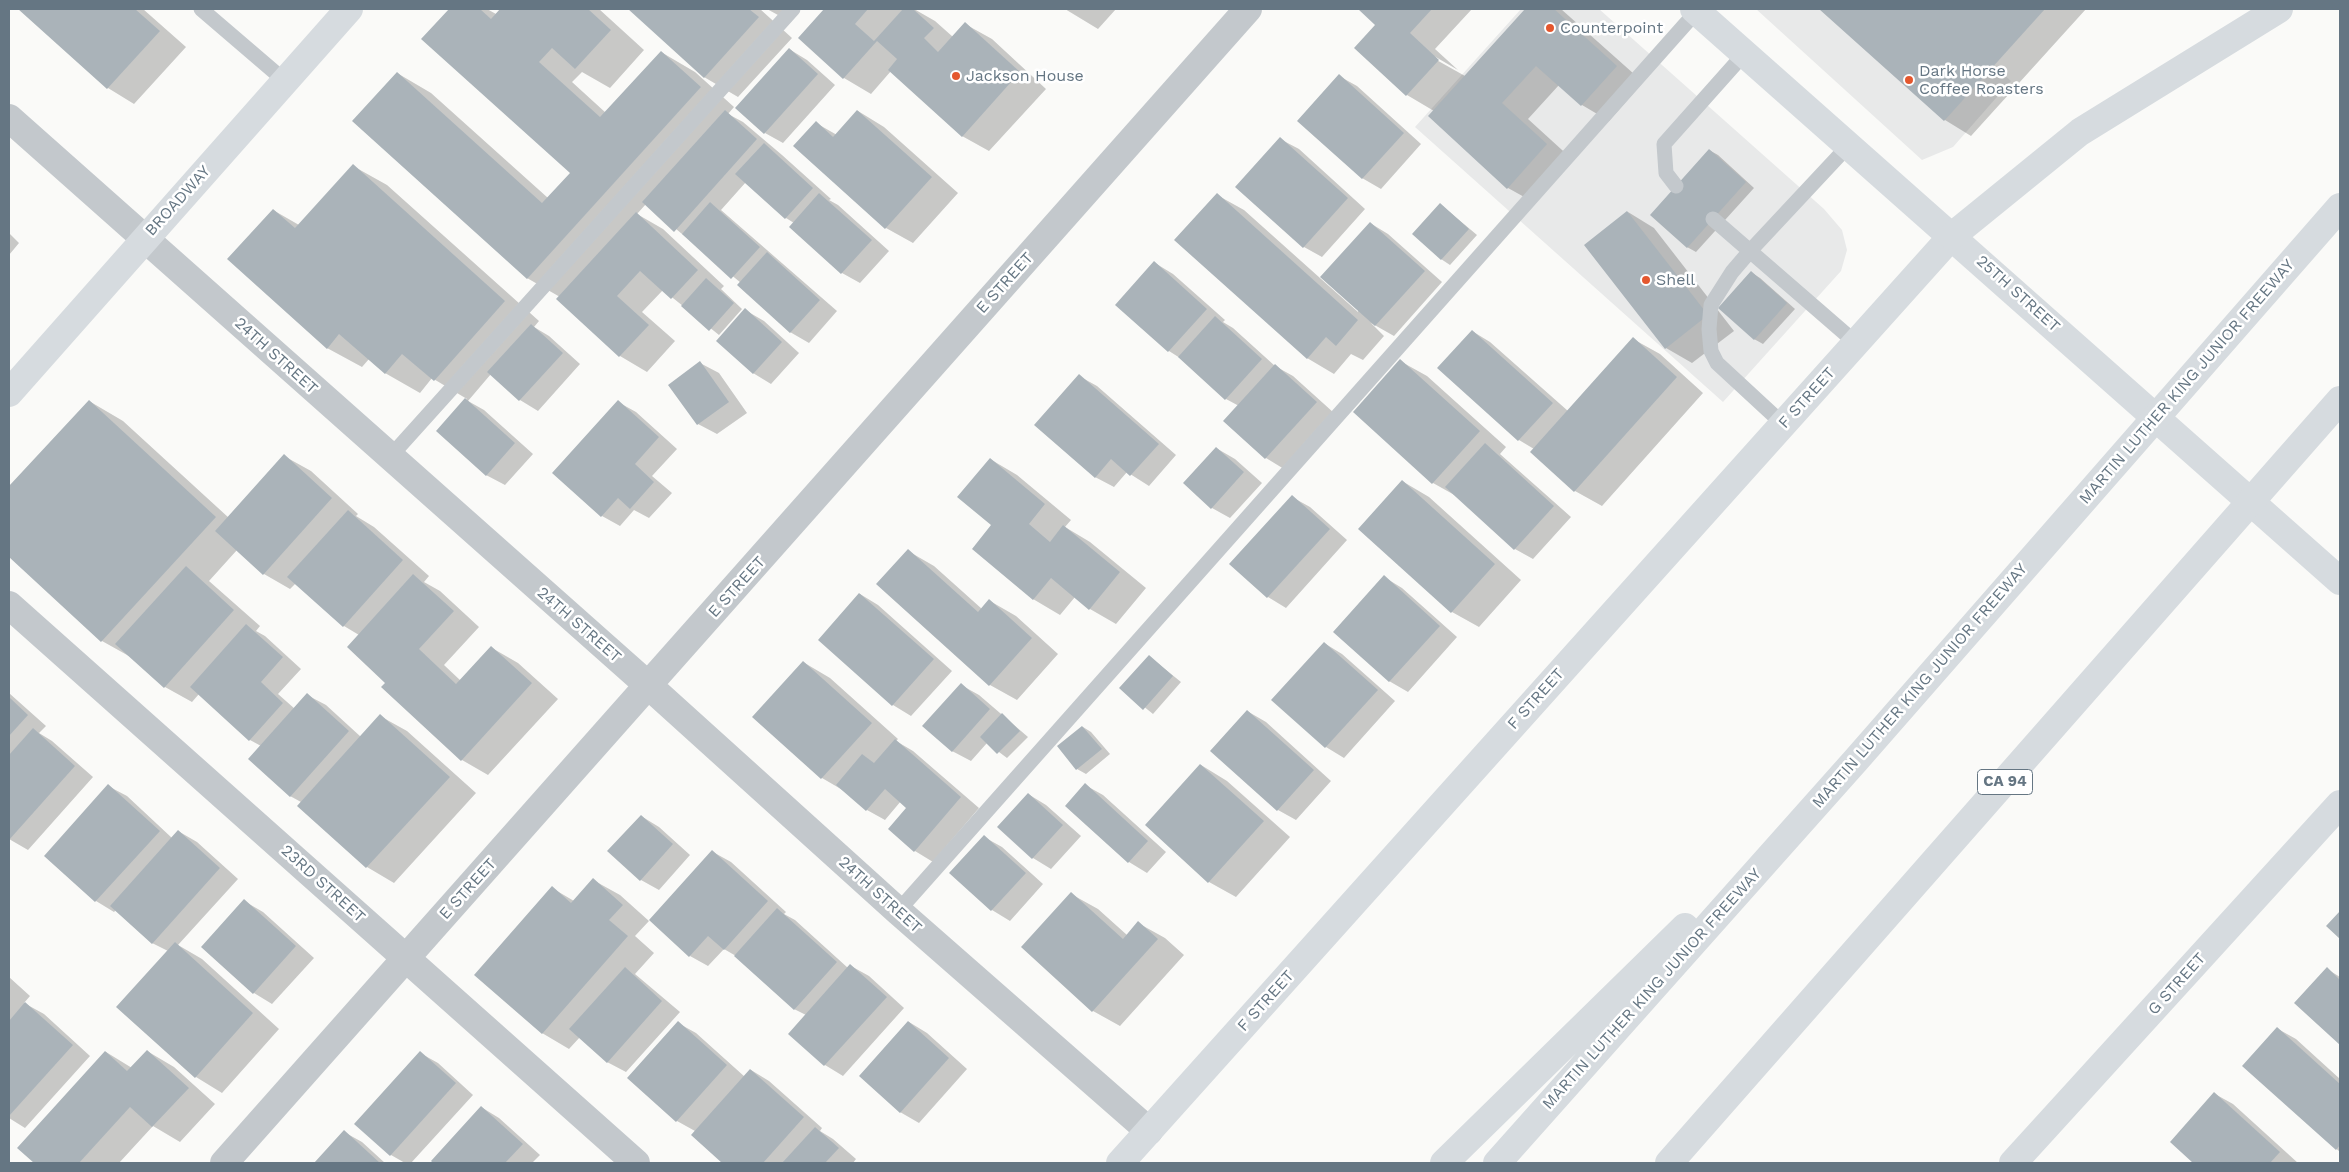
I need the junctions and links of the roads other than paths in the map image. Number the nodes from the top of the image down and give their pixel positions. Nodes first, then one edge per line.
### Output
1 (201, 9) edge
2 (349, 9) edge
3 (793, 9) edge
4 (1248, 9) edge
5 (2279, 9) edge
6 (1695, 10) edge
7 (1745, 53) junction
8 (285, 81) junction
9 (9, 118) edge
10 (1850, 144) junction
11 (1676, 186) dead end
12 (2340, 206) edge
13 (1713, 219) dead end
14 (1952, 236) junction
15 (145, 238) junction
16 (1750, 251) junction
17 (1856, 343) junction
18 (9, 393) edge
19 (2340, 400) edge
20 (1783, 424) junction
21 (389, 458) junction
22 (2340, 581) edge
23 (9, 605) edge
24 (649, 686) junction
25 (1856, 760) junction
26 (2340, 804) edge
27 (898, 911) junction
28 (406, 958) junction
29 (1149, 1131) junction
30 (224, 1163) edge
31 (636, 1163) edge
32 (1120, 1163) edge
33 (1444, 1163) edge
34 (1497, 1163) edge
35 (1669, 1163) edge
36 (2013, 1163) edge

1 - 8 lane
2 - 8 main road, BROADWAY
3 - 21 lane
4 - 24 street, E STREET
5 - 14 main road, F STREET
6 - 7 main road, 25TH STREET
6 - 27 lane
7 - 10 main road, 25TH STREET
7 - 11 lane
8 - 15 main road, BROADWAY
9 - 15 street, 24TH STREET
10 - 14 main road, 25TH STREET
10 - 16 lane
12 - 25 main road, MARTIN LUTHER KING JUNIOR FREEWAY
13 - 16 lane
14 - 17 main road, F STREET
14 - 22 main road, 25TH STREET
15 - 18 main road, BROADWAY
15 - 21 street, 24TH STREET
16 - 17 lane
16 - 20 lane
17 - 20 main road, F STREET
19 - 35 main road, CA 94
20 - 29 main road, F STREET
21 - 24 street, 24TH STREET
23 - 28 street, 23RD STREET
24 - 27 street, 24TH STREET
24 - 28 street, E STREET
25 - 33 main road
25 - 34 main road, MARTIN LUTHER KING JUNIOR FREEWAY
26 - 36 main road, G STREET
27 - 29 street, 24TH STREET
28 - 30 street, E STREET
28 - 31 street, 23RD STREET
29 - 32 main road, F STREET

